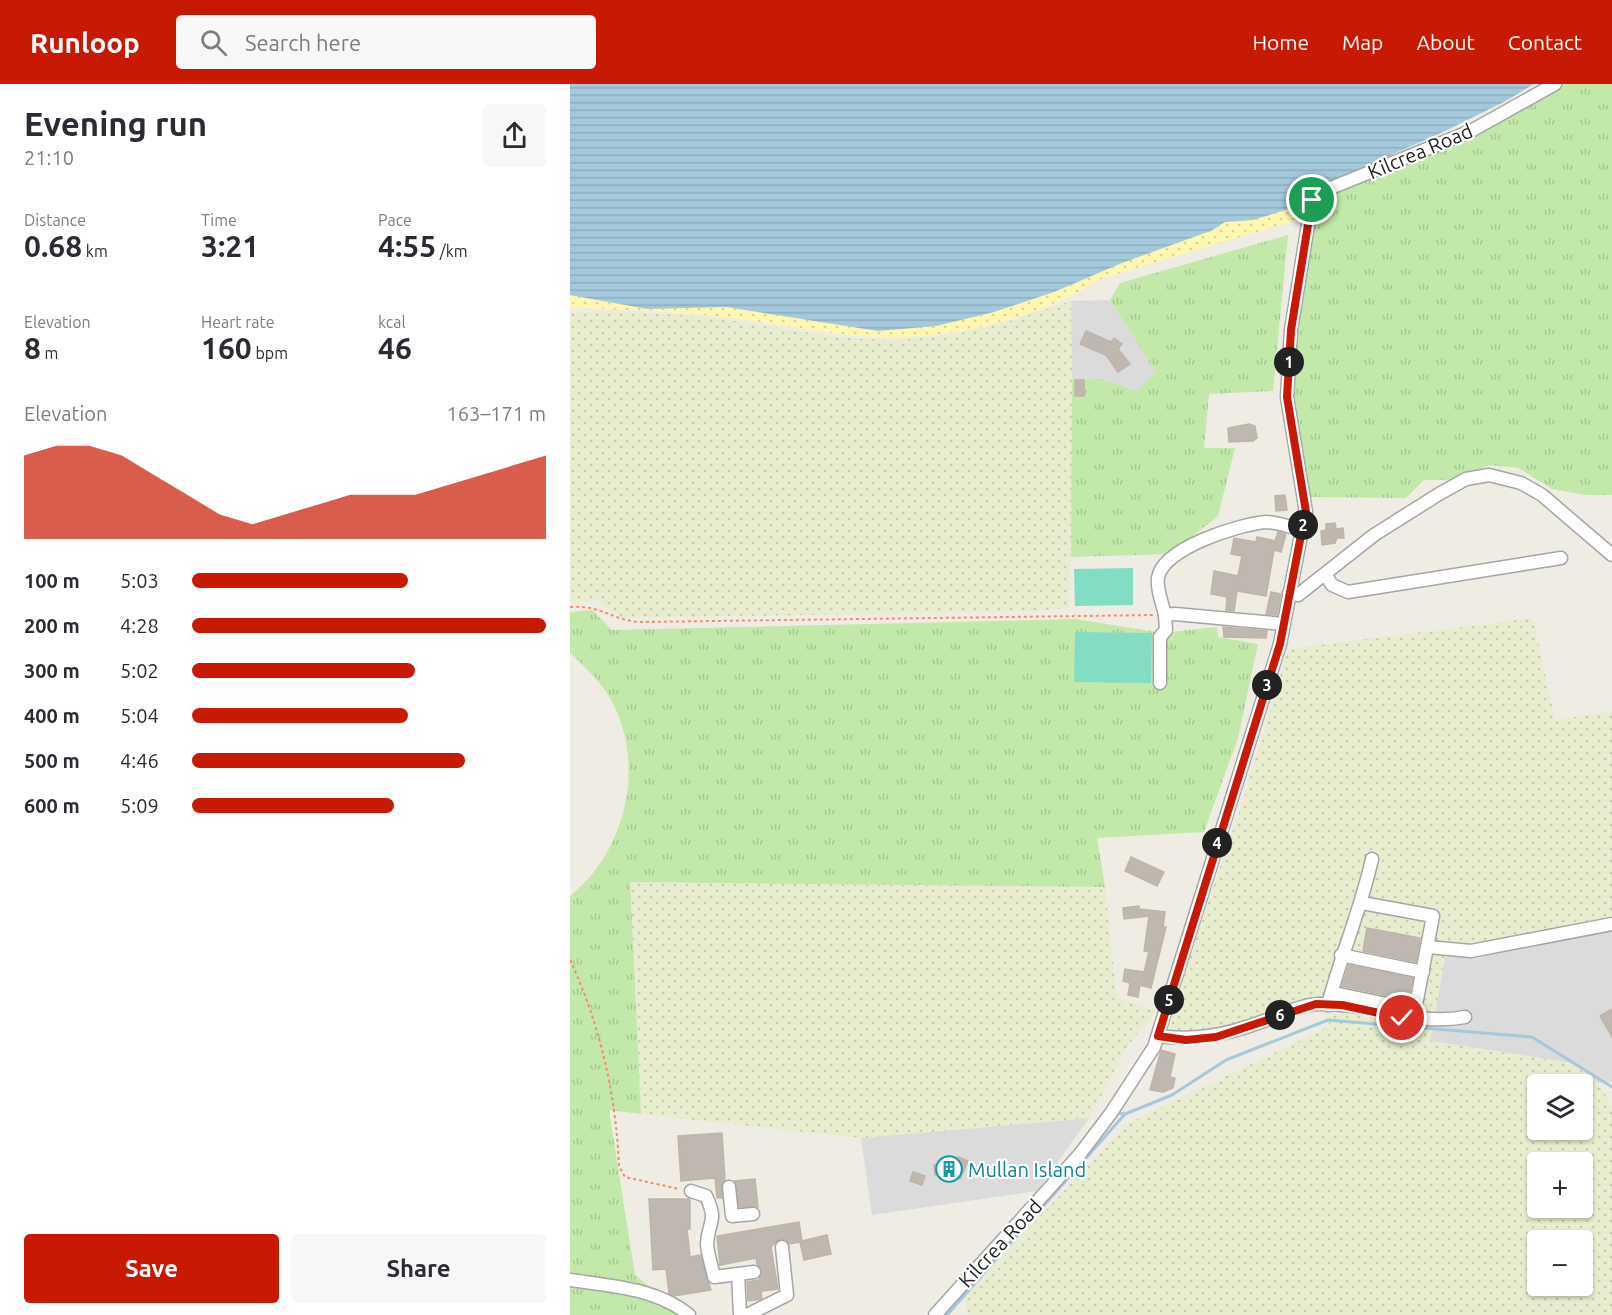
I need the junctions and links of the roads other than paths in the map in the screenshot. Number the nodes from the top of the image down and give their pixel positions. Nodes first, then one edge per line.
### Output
1 (1555, 84) edge
2 (1302, 530) junction
3 (1612, 555) edge
4 (1561, 558) dead end
5 (1325, 574) junction
6 (1289, 593) junction
7 (1165, 615) junction
8 (1284, 624) junction
9 (1160, 683) dead end
10 (1372, 859) dead end
11 (1362, 903) junction
12 (1612, 924) edge
13 (1428, 947) junction
14 (1341, 955) junction
15 (1423, 972) junction
16 (1339, 994) dead end
17 (1328, 1005) junction
18 (1465, 1017) dead end
19 (1158, 1036) junction
20 (729, 1187) dead end
21 (691, 1191) road end
22 (753, 1214) dead end
23 (732, 1216) junction
24 (713, 1226) junction
25 (782, 1247) dead end
26 (754, 1272) dead end
27 (738, 1274) junction
28 (570, 1280) edge
29 (689, 1315) edge
30 (740, 1315) edge
31 (747, 1315) edge
32 (935, 1315) edge

1 - 2 street, Kilcrea Road
2 - 6 street, Kilcrea Road
2 - 7 street
3 - 5 street
4 - 5 street
5 - 6 street
6 - 8 street, Kilcrea Road
7 - 8 street
7 - 9 street
8 - 19 street, Kilcrea Road
10 - 11 street
11 - 13 street
11 - 14 street
12 - 13 street
13 - 15 street
14 - 15 street
14 - 17 street
15 - 16 street
17 - 18 street
17 - 19 street
19 - 32 street, Kilcrea Road
20 - 23 street
21 - 24 street
22 - 23 street
23 - 24 street
24 - 27 street
25 - 31 street
26 - 27 street
27 - 30 street
28 - 29 street

